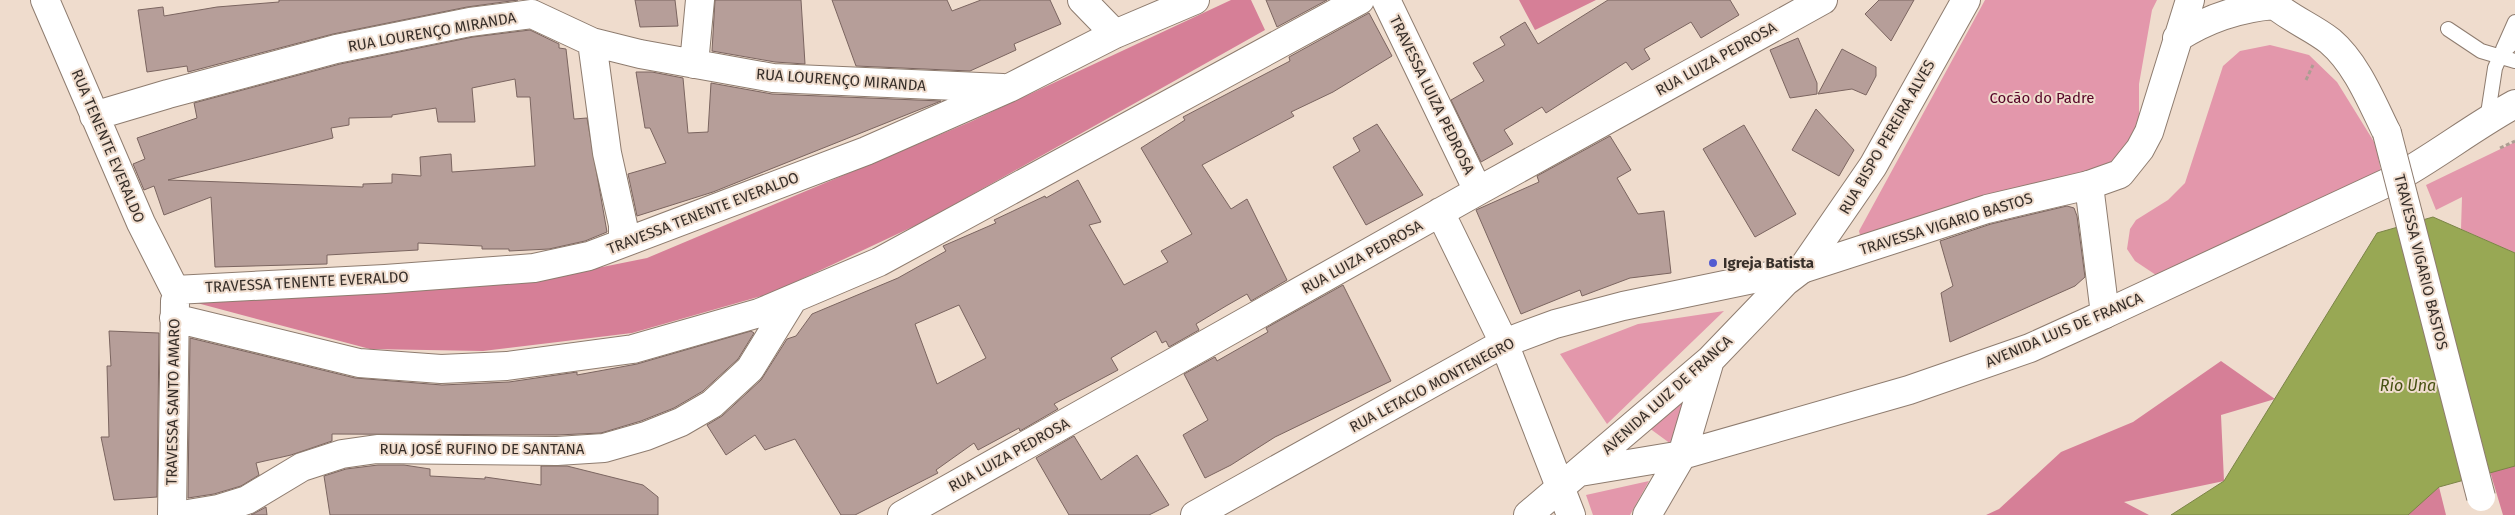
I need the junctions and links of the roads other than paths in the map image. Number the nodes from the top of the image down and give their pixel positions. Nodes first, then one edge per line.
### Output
1 (45, 0) edge
2 (700, 0) edge
3 (1082, 0) edge
4 (1195, 0) edge
5 (1360, 0) edge
6 (1386, 0) edge
7 (1823, 0) edge
8 (1966, 0) edge
9 (2190, 0) edge
10 (2306, 0) edge
11 (2272, 2) edge
12 (531, 7) edge
13 (2515, 22) edge
14 (2448, 29) dead end
15 (2314, 30) junction
16 (1115, 34) junction
17 (2178, 38) junction
18 (2515, 41) edge
19 (592, 42) junction
20 (2500, 56) junction
21 (2515, 61) edge
22 (694, 64) junction
23 (1009, 88) junction
24 (2515, 104) edge
25 (94, 116) junction
26 (2487, 120) junction
27 (2089, 185) junction
28 (1478, 190) junction
29 (1440, 212) junction
30 (623, 243) junction
31 (1802, 269) junction
32 (175, 290) junction
33 (793, 299) junction
34 (2105, 314) junction
35 (174, 318) junction
36 (1504, 343) junction
37 (1710, 360) junction
38 (1682, 455) junction
39 (1571, 480) junction
40 (2483, 506) edge
41 (172, 515) edge
42 (182, 515) edge
43 (902, 515) edge
44 (1195, 515) edge
45 (1528, 515) edge
46 (1571, 515) edge
47 (1647, 515) edge

1 - 25 street, RUA TENENTE EVERALDO
2 - 22 street
3 - 16 street
4 - 16 street, TRAVESSA TENENTE EVERALDO
5 - 33 street
6 - 28 street, TRAVESSA LUIZA PEDROSA
7 - 28 street, RUA LUIZA PEDROSA
8 - 31 street, RUA BISPO PEREIRA ALVES
9 - 17 street, TRAVESSA VIGARIO BASTOS
10 - 15 street
11 - 15 street, TRAVESSA VIGARIO BASTOS
11 - 17 street
12 - 19 street, RUA LOURENÇO MIRANDA
12 - 25 street, RUA LOURENÇO MIRANDA
13 - 20 lane
14 - 20 lane
15 - 40 street, TRAVESSA VIGARIO BASTOS, bridge
16 - 23 street, TRAVESSA TENENTE EVERALDO
17 - 27 street, TRAVESSA VIGARIO BASTOS
18 - 20 lane
19 - 22 street, RUA LOURENÇO MIRANDA
19 - 30 street
20 - 21 lane
20 - 26 lane
22 - 23 street, RUA LOURENÇO MIRANDA
23 - 30 street, TRAVESSA TENENTE EVERALDO
24 - 26 street, AVENIDA LUIS DE FRANCA
25 - 32 street, RUA TENENTE EVERALDO
26 - 34 street, AVENIDA LUIS DE FRANCA
27 - 31 street, TRAVESSA VIGARIO BASTOS
27 - 34 street
28 - 29 street, RUA LUIZA PEDROSA
29 - 36 street
29 - 43 street, RUA LUIZA PEDROSA
30 - 32 street, TRAVESSA TENENTE EVERALDO
31 - 36 street, RUA LETACIO MONTENEGRO
31 - 37 street, AVENIDA LUIZ DE FRANCA
32 - 35 street, TRAVESSA SANTO AMARO
33 - 35 street
33 - 42 street, RUA JOSÉ RUFINO DE SANTANA
34 - 38 street, AVENIDA LUIS DE FRANCA
35 - 41 street, TRAVESSA SANTO AMARO
36 - 39 street
36 - 44 street, RUA LETACIO MONTENEGRO
37 - 38 street
37 - 39 street, AVENIDA LUIZ DE FRANCA
38 - 39 street, AVENIDA LUIS DE FRANCA
38 - 47 street
39 - 45 street, AVENIDA LUIZ DE FRANCA
39 - 46 street

